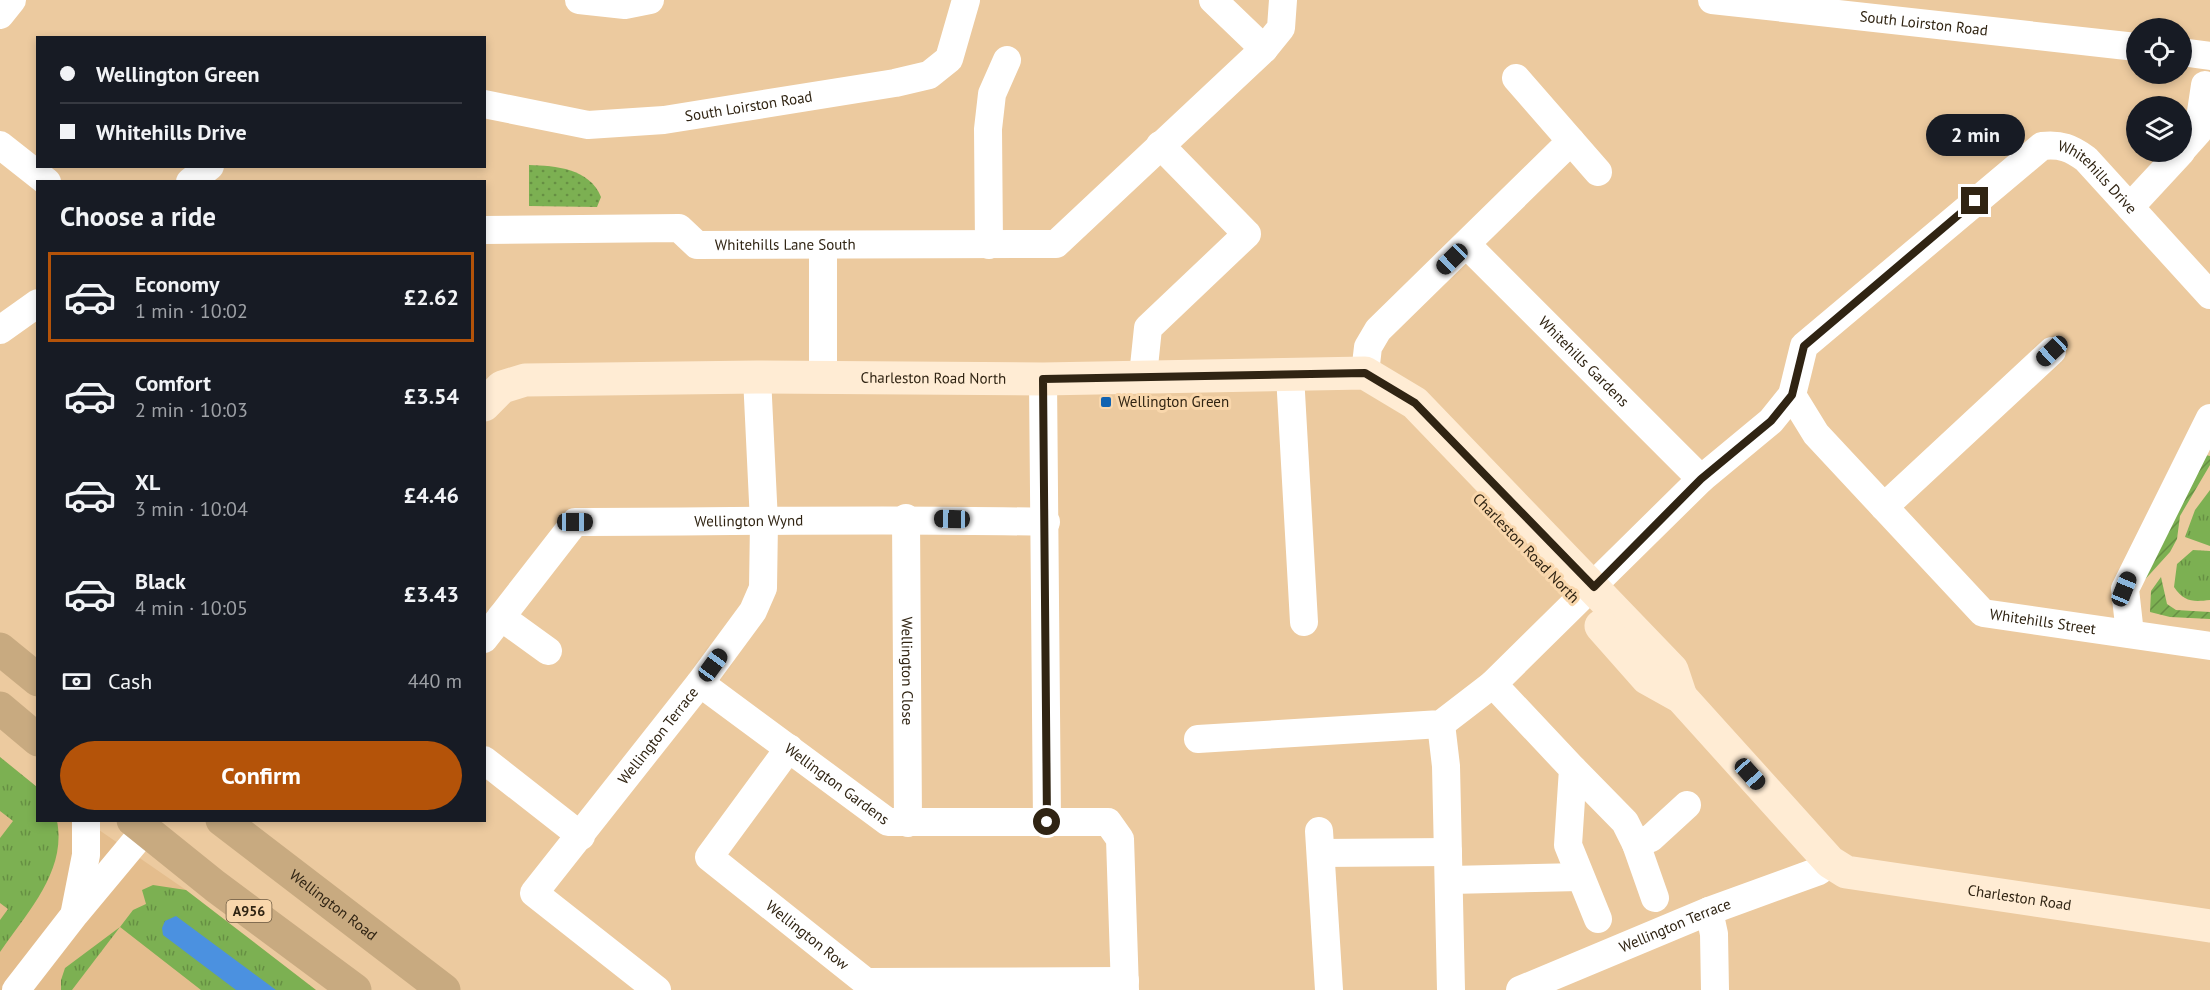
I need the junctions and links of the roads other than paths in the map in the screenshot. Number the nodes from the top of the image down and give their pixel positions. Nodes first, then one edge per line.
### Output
1 (12, 0) edge
2 (579, 0) edge
3 (650, 0) edge
4 (966, 0) edge
5 (1213, 0) edge
6 (1283, 0) edge
7 (1712, 0) edge
8 (0, 15) edge
9 (2126, 46) edge
10 (1264, 49) junction
11 (2192, 54) edge
12 (2210, 56) edge
13 (1007, 60) dead end
14 (1516, 78) dead end
15 (2205, 85) dead end
16 (486, 104) edge
17 (2192, 139) edge
18 (1571, 141) junction
19 (0, 144) edge
20 (1160, 145) junction
21 (2172, 162) edge
22 (208, 168) edge
23 (1598, 172) dead end
24 (45, 180) edge
25 (192, 180) edge
26 (2130, 207) junction
27 (486, 230) edge
28 (824, 244) junction
29 (989, 244) junction
30 (1467, 245) junction
31 (2210, 295) edge
32 (36, 304) edge
33 (0, 330) edge
34 (2052, 351) dead end
35 (1290, 375) junction
36 (1143, 376) junction
37 (757, 377) junction
38 (824, 378) junction
39 (1043, 379) junction
40 (1375, 379) junction
41 (1792, 395) junction
42 (486, 403) edge
43 (2210, 418) edge
44 (1701, 479) junction
45 (1884, 507) junction
46 (906, 518) junction
47 (764, 522) junction
48 (1046, 522) junction
49 (1586, 594) junction
50 (1304, 622) dead end
51 (493, 628) edge
52 (2130, 633) junction
53 (2210, 646) edge
54 (0, 649) edge
55 (548, 651) dead end
56 (36, 678) edge
57 (700, 683) junction
58 (1493, 684) junction
59 (0, 708) edge
60 (1441, 724) junction
61 (36, 738) edge
62 (1198, 739) dead end
63 (789, 748) junction
64 (486, 762) edge
65 (1573, 770) junction
66 (1687, 806) dead end
67 (86, 822) edge
68 (225, 822) edge
69 (1047, 822) junction
70 (908, 823) junction
71 (144, 824) edge
72 (581, 836) junction
73 (1636, 844) junction
74 (1448, 852) junction
75 (1830, 862) junction
76 (1580, 877) junction
77 (1450, 880) junction
78 (1655, 898) dead end
79 (1709, 911) junction
80 (75, 914) junction
81 (1598, 919) dead end
82 (2210, 926) edge
83 (1575, 980) edge
84 (1125, 985) edge
85 (16, 990) edge
86 (355, 990) edge
87 (444, 990) edge
88 (657, 990) edge
89 (1329, 990) edge
90 (1451, 990) edge
91 (1520, 990) edge
92 (1715, 990) edge

1 - 8 street
2 - 3 street
4 - 16 street, South Loirston Road
5 - 10 street
6 - 10 street
7 - 9 street, South Loirston Road
10 - 20 street
11 - 12 street
13 - 29 street
14 - 18 street
15 - 17 street
18 - 23 street
18 - 30 street
19 - 24 street
20 - 29 street, Whitehills Lane South
20 - 36 street
21 - 26 street
22 - 25 street
26 - 31 street, Whitehills Drive
26 - 41 street, Whitehills Drive
27 - 28 street, Whitehills Lane South
28 - 29 street, Whitehills Lane South
28 - 38 street
30 - 40 street
30 - 44 street, Whitehills Gardens
32 - 33 street
34 - 45 street
35 - 36 street, Charleston Road North
35 - 40 street, Charleston Road North
35 - 50 street
36 - 39 street, Charleston Road North
37 - 38 street, Charleston Road North
37 - 42 street, Charleston Road North
37 - 47 street, Wellington Terrace
38 - 39 street, Charleston Road North
39 - 48 street
40 - 49 street, Charleston Road North
41 - 44 street, Whitehills Drive
41 - 45 street, Whitehills Street
43 - 52 street
44 - 49 street, Whitehills Drive
45 - 52 street, Whitehills Street
46 - 47 street, Wellington Wynd
46 - 48 street, Wellington Wynd
46 - 70 street, Wellington Close
47 - 51 street, Wellington Wynd
47 - 57 street, Wellington Terrace
48 - 69 street
49 - 58 street, Whitehills Drive
49 - 75 street, Charleston Road North
51 - 55 street
52 - 53 street, Whitehills Street
54 - 56 main road
57 - 63 street, Wellington Gardens
57 - 72 street, Wellington Terrace
58 - 60 street, Whitehills Drive
58 - 65 street
59 - 61 main road
60 - 62 street
60 - 74 street
63 - 70 street, Wellington Gardens
63 - 84 street, Wellington Row
64 - 72 street
65 - 73 street
65 - 76 street
66 - 73 street
67 - 80 street
68 - 87 main road, Wellington Road
69 - 70 street, Wellington Gardens
69 - 84 street, Wellington Gardens
71 - 80 street
71 - 86 main road, A956
72 - 88 street, Wellington Terrace
73 - 78 street
74 - 77 street
74 - 89 street
75 - 79 street, Wellington Terrace
75 - 82 street, Charleston Road
76 - 77 street
76 - 81 street
77 - 90 street
79 - 83 street, Wellington Terrace
79 - 92 street
80 - 85 street
83 - 91 street, Wellington Terrace

